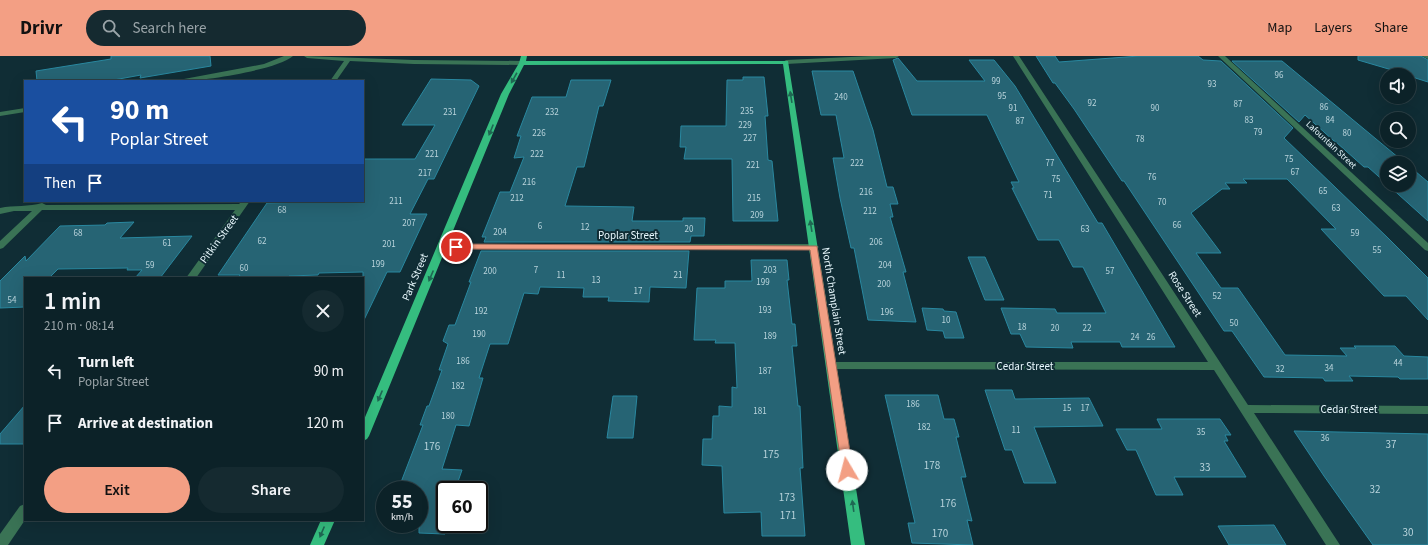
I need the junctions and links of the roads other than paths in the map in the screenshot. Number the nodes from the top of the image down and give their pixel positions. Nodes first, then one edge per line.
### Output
1 (290, 56) edge
2 (307, 56) edge
3 (896, 56) edge
4 (1016, 56) edge
5 (1221, 56) edge
6 (1425, 56) edge
7 (1428, 57) edge
8 (348, 60) junction
9 (523, 60) edge
10 (786, 62) junction
11 (189, 80) edge
12 (334, 80) edge
13 (24, 110) edge
14 (0, 114) edge
15 (47, 202) edge
16 (244, 204) edge
17 (40, 208) junction
18 (0, 211) edge
19 (0, 246) edge
20 (443, 247) junction
21 (814, 247) junction
22 (1428, 248) edge
23 (192, 277) edge
24 (832, 366) junction
25 (1217, 366) junction
26 (1245, 409) junction
27 (1428, 410) edge
28 (364, 434) edge
29 (24, 511) edge
30 (328, 521) edge
31 (0, 545) edge
32 (317, 545) edge
33 (858, 545) edge
34 (1333, 545) edge

1 - 11 street
2 - 8 street
3 - 10 street
4 - 25 street, Rose Street
5 - 22 street, Lafountain Street
6 - 7 street
8 - 9 street
8 - 12 street
9 - 10 main road
9 -> 20 main road, Park Street
21 -> 10 main road, North Champlain Street
13 - 14 street
15 - 17 street
16 - 17 street
16 - 23 street, Pitkin Street
17 - 18 street
17 - 19 street
20 - 21 street, Poplar Street
20 -> 28 main road, Park Street
21 - 24 main road, North Champlain Street
24 - 25 street, Cedar Street
33 -> 24 main road, North Champlain Street
25 - 26 street, Rose Street
26 - 27 street, Cedar Street
26 - 34 street, Rose Street
29 - 31 street
30 -> 32 main road

